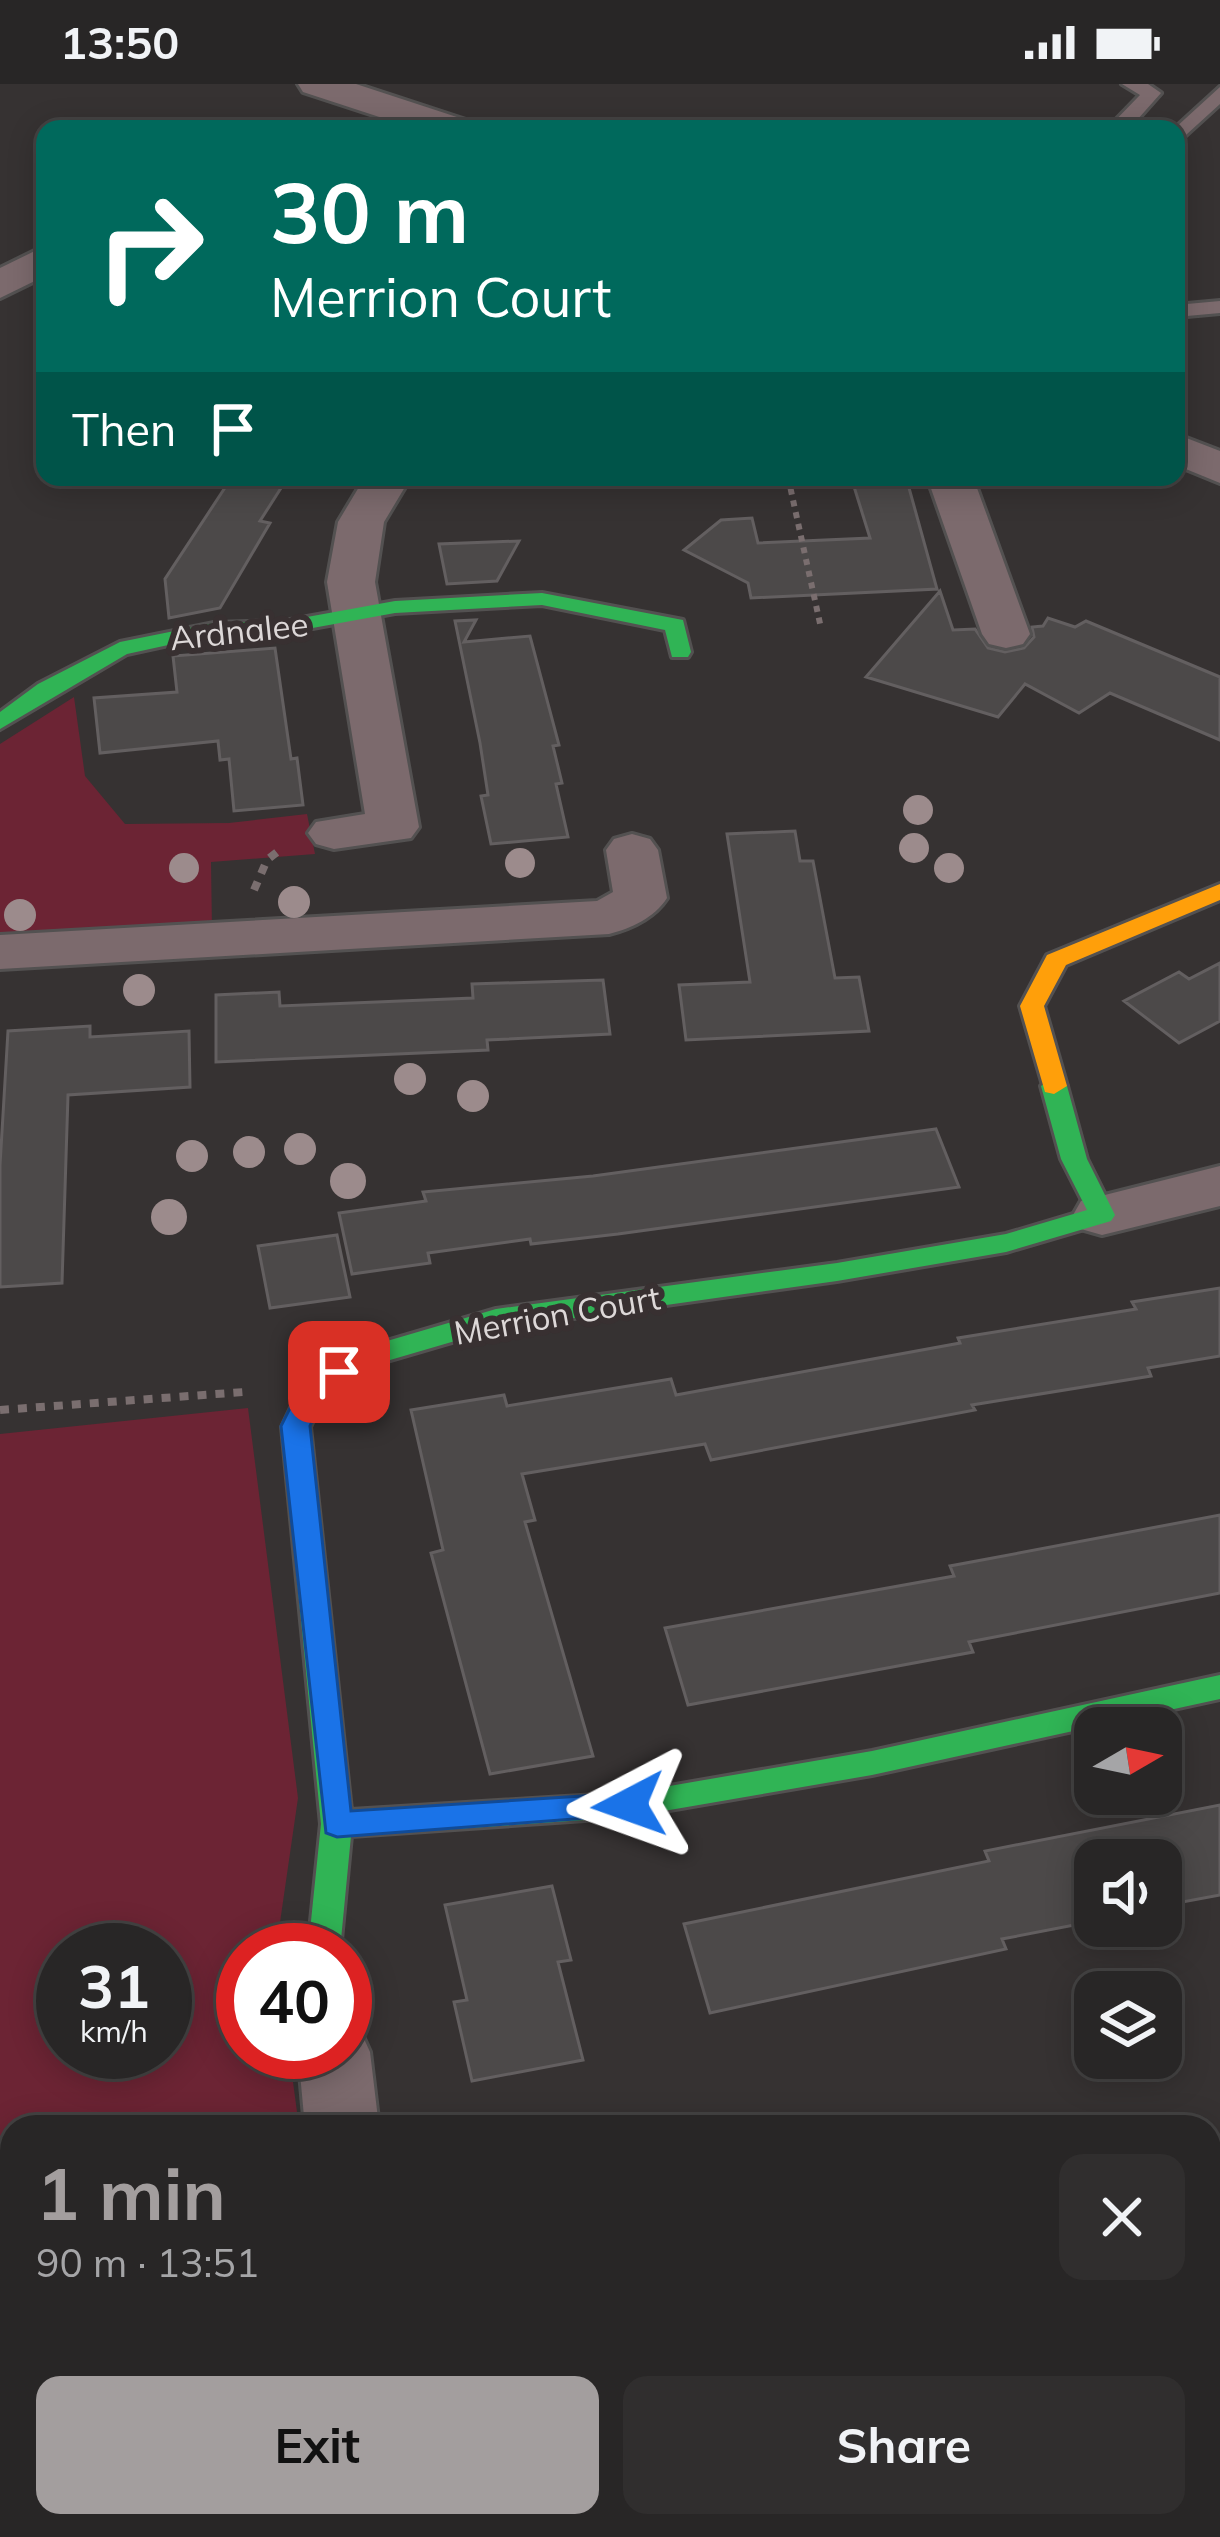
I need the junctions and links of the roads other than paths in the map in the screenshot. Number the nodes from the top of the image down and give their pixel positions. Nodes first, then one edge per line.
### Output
1 (1132, 84) edge
2 (336, 90) edge
3 (1220, 93) edge
4 (314, 120) edge
5 (428, 120) edge
6 (1127, 120) edge
7 (1185, 129) edge
8 (36, 264) edge
9 (0, 285) edge
10 (1220, 307) edge
11 (1185, 310) edge
12 (383, 486) edge
13 (953, 486) edge
14 (354, 613) junction
15 (1006, 634) dead end
16 (680, 652) dead end
17 (0, 722) edge
18 (334, 833) road end
19 (632, 850) dead end
20 (1220, 891) edge
21 (0, 952) edge
22 (1220, 1186) edge
23 (1102, 1215) junction
24 (1220, 1687) edge
25 (337, 1824) junction
26 (327, 1923) edge
27 (337, 2079) edge
28 (341, 2115) edge

1 - 6 lane
2 - 4 street
2 - 5 street
3 - 7 lane
8 - 9 street
10 - 11 lane
12 - 14 street, Ardnalee
13 - 15 street
14 - 16 street, Ardnalee
14 - 17 street, Ardnalee
14 - 18 street, Ardnalee
19 - 21 street
20 - 23 street
22 - 23 street, Merrion Court
23 - 25 street, Merrion Court
24 - 25 street
25 - 26 street
27 - 28 street

